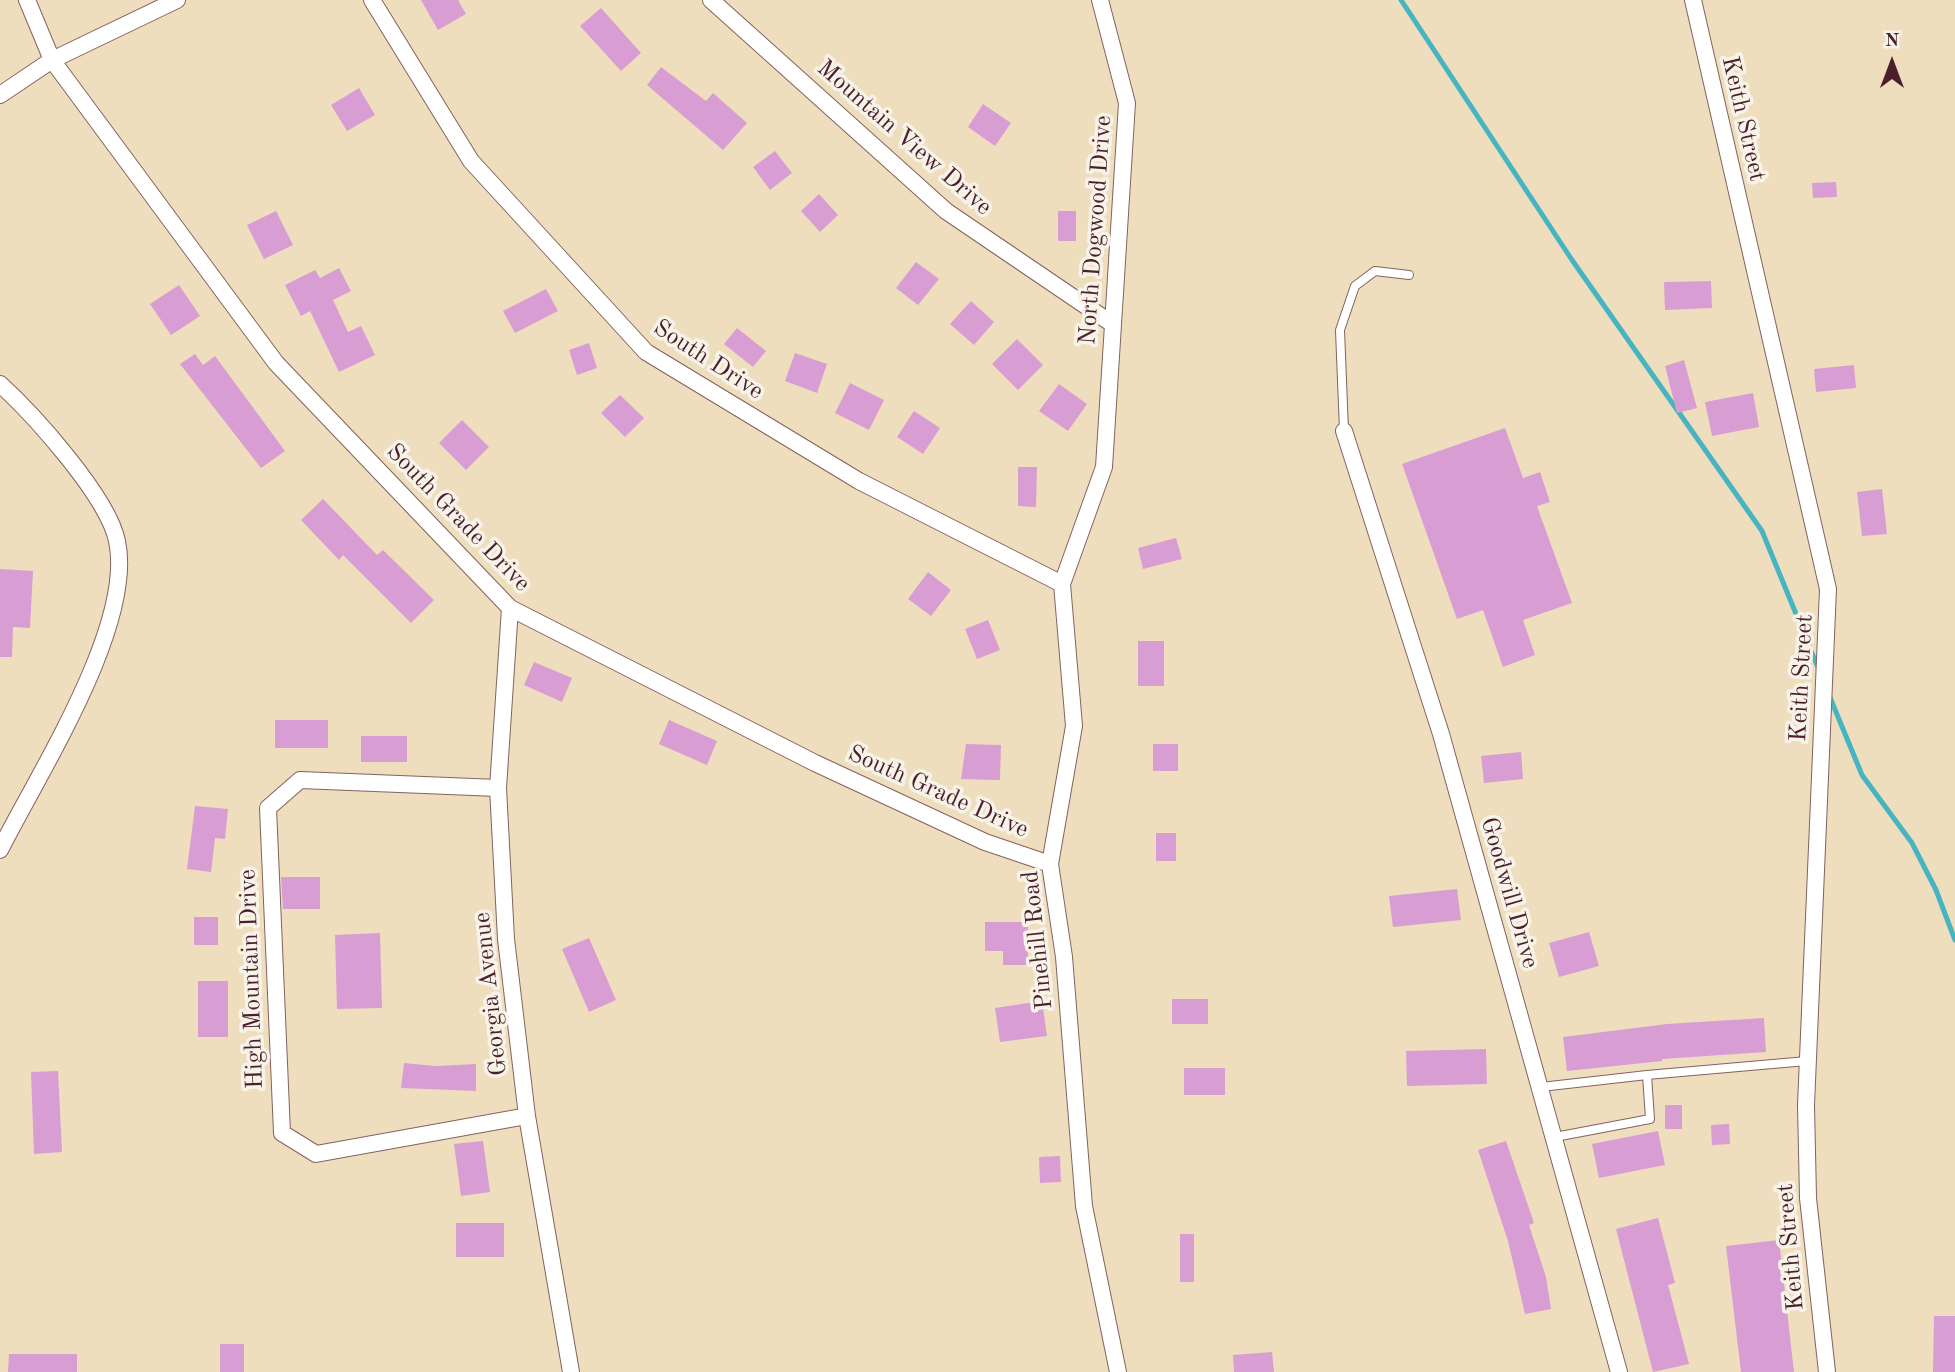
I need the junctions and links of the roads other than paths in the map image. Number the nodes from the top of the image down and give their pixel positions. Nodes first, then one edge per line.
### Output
1 (27, 0) edge
2 (177, 0) edge
3 (372, 0) edge
4 (711, 0) edge
5 (1100, 0) edge
6 (1693, 0) edge
7 (52, 60) junction
8 (0, 95) edge
9 (1409, 275) dead end
10 (1111, 323) junction
11 (0, 384) edge
12 (1344, 431) joint
13 (1104, 467) joint
14 (1062, 584) junction
15 (510, 608) junction
16 (498, 788) junction
17 (0, 850) edge
18 (1050, 864) junction
19 (1807, 1060) junction
20 (1647, 1075) junction
21 (1541, 1087) junction
22 (527, 1116) junction
23 (1555, 1137) junction
24 (571, 1372) edge
25 (1118, 1372) edge
26 (1619, 1372) edge
27 (1827, 1372) edge

1 - 7 street, South Grade Drive
2 - 7 street
3 - 14 street, South Drive
4 - 10 street, Mountain View Drive
5 - 10 street, North Dogwood Drive
6 - 19 street, Keith Street
7 - 8 street
7 - 15 street, South Grade Drive
9 - 12 lane
10 - 13 street, North Dogwood Drive
11 - 17 street
12 - 21 street, Goodwill Drive
13 - 14 street, Pinehill Road
14 - 18 street, Pinehill Road
15 - 16 street, Georgia Avenue
15 - 18 street, South Grade Drive
16 - 22 street, Georgia Avenue
16 - 22 street, High Mountain Drive
18 - 25 street, Pinehill Road
19 - 20 lane
19 - 27 street, Keith Street
20 - 21 lane
20 - 23 lane
21 - 23 street, Goodwill Drive
22 - 24 street, Georgia Avenue
23 - 26 street, Goodwill Drive

